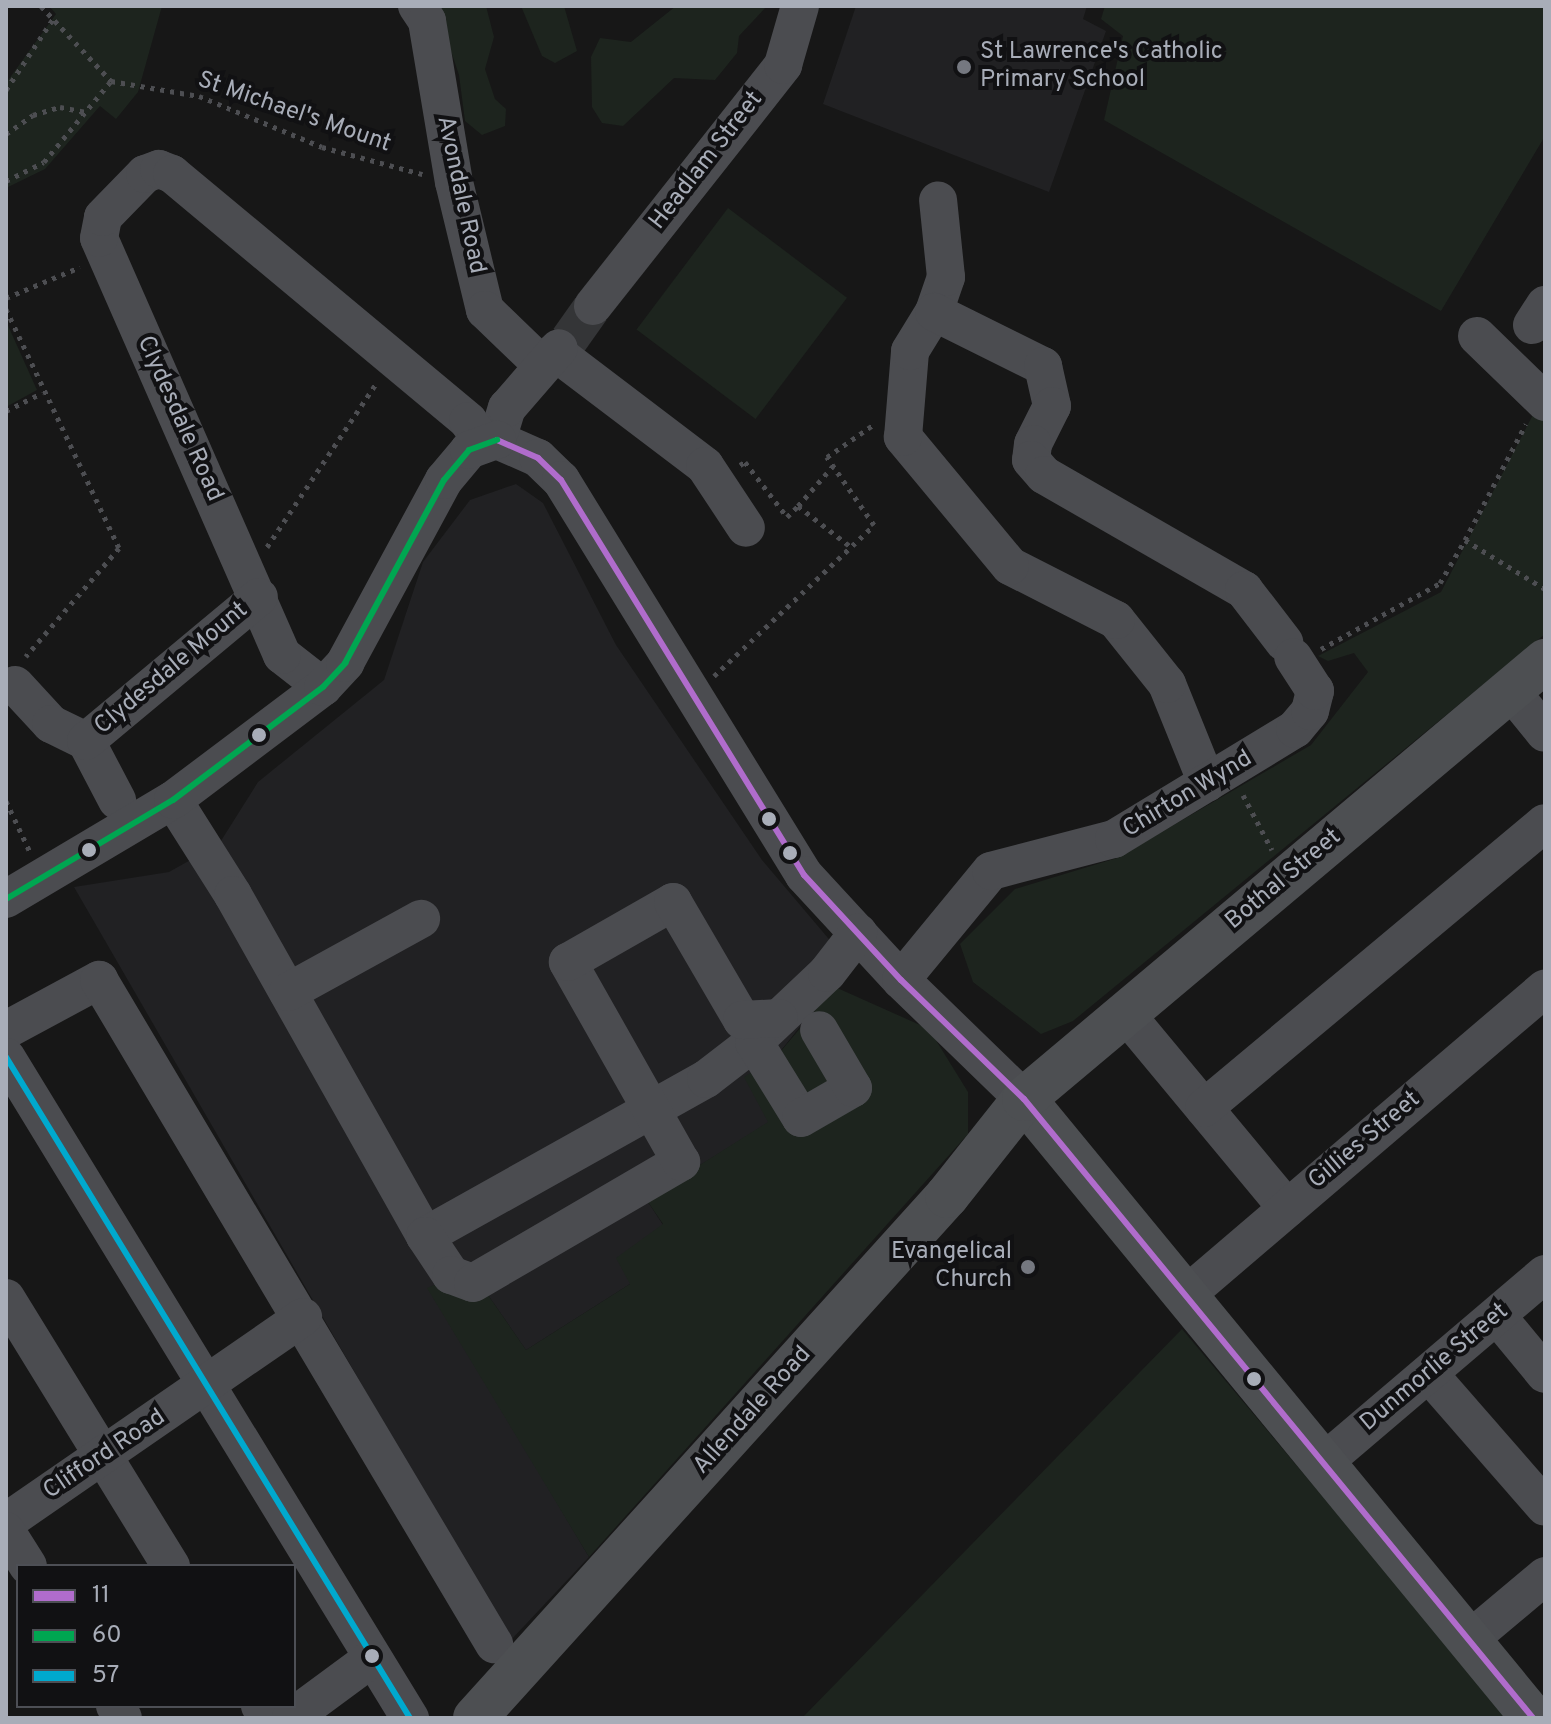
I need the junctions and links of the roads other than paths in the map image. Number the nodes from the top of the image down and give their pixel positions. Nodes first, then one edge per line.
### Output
1 (417, 6) edge
2 (800, 6) edge
3 (938, 200) dead end
4 (593, 306) tunnel mouth
5 (934, 312) junction
6 (1477, 336) dead end
7 (555, 352) junction
8 (1543, 400) edge
9 (490, 442) junction
10 (746, 528) dead end
11 (252, 583) junction
12 (1545, 661) edge
13 (16, 676) road end
14 (323, 687) junction
15 (1510, 690) junction
16 (1545, 733) edge
17 (86, 741) junction
18 (1218, 776) junction
19 (117, 800) dead end
20 (173, 800) junction
21 (1545, 823) edge
22 (6, 899) edge
23 (421, 919) dead end
24 (858, 933) junction
25 (901, 980) junction
26 (1545, 988) edge
27 (288, 992) junction
28 (1125, 1013) junction
29 (6, 1030) edge
30 (767, 1030) junction
31 (819, 1030) dead end
32 (6, 1057) edge
33 (1024, 1099) junction
34 (1204, 1108) junction
35 (650, 1110) junction
36 (1287, 1208) junction
37 (425, 1236) junction
38 (1545, 1274) edge
39 (1186, 1295) junction
40 (6, 1298) edge
41 (1497, 1316) junction
42 (303, 1317) junction
43 (1429, 1374) junction
44 (1545, 1374) edge
45 (203, 1387) junction
46 (103, 1459) junction
47 (1324, 1462) junction
48 (1545, 1507) edge
49 (6, 1522) edge
50 (6, 1531) edge
51 (27, 1564) edge
52 (170, 1564) edge
53 (1545, 1576) edge
54 (1470, 1639) junction
55 (494, 1644) dead end
56 (371, 1659) junction
57 (291, 1718) edge
58 (410, 1718) edge
59 (475, 1718) edge
60 (1533, 1718) edge

1 - 7 street, Avondale Road
2 - 4 street, Headlam Street
3 - 5 street
5 - 18 street
5 - 18 street, Chirton Wynd
6 - 8 street
7 - 9 street
7 - 10 street, Avondale Road
9 - 11 street, Clydesdale Road
9 - 14 street
9 - 24 street
11 - 14 street, Clydesdale Road
11 - 17 street, Clydesdale Mount
12 - 15 main road, Bothal Street
13 - 17 street, Clydesdale Mount
14 - 20 street
15 - 16 street
15 - 28 main road, Bothal Street
17 - 19 street, Clydesdale Mount
18 - 25 street, Chirton Wynd
20 - 22 street
20 - 27 street
21 - 34 street
23 - 27 street
24 - 25 street
24 - 30 street
25 - 33 street
26 - 36 street, Gillies Street
27 - 37 street
28 - 33 main road, Bothal Street
28 - 34 street
29 - 42 street
30 - 31 street
30 - 35 street
30 - 35 street
32 - 45 street
33 - 39 main road
33 - 59 main road, Allendale Road
34 - 36 street
35 - 37 street
35 - 37 street
36 - 39 street, Gillies Street
38 - 41 street, Dunmorlie Street
39 - 47 main road
40 - 46 street
41 - 43 street, Dunmorlie Street
41 - 44 street
42 - 45 street, Clifford Road
42 - 55 street
43 - 47 street, Dunmorlie Street
43 - 48 street
45 - 46 street, Clifford Road
45 - 56 street
46 - 49 street, Clifford Road
46 - 52 street
47 - 54 main road
50 - 51 street
53 - 54 street
54 - 60 main road
56 - 57 street
56 - 58 street

